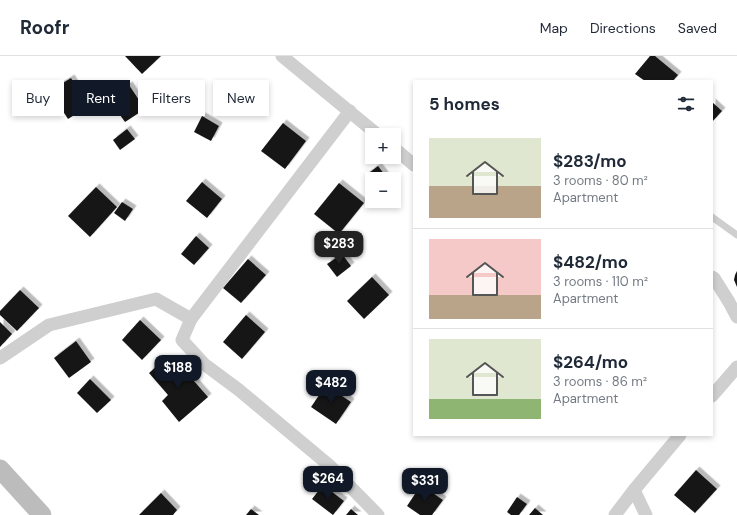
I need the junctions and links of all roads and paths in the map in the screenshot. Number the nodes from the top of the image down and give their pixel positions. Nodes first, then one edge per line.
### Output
1 (282, 56) edge
2 (350, 111) junction
3 (370, 128) edge
4 (401, 154) edge
5 (413, 164) edge
6 (713, 218) edge
7 (737, 235) edge
8 (713, 278) edge
9 (737, 317) edge
10 (191, 319) junction
11 (0, 358) edge
12 (737, 367) edge
13 (713, 395) edge
14 (679, 436) edge
15 (0, 469) edge
16 (634, 490) junction
17 (42, 515) edge
18 (378, 515) edge
19 (614, 515) edge
20 (646, 515) edge

1 - 2 street
2 - 3 street
2 - 10 street
4 - 5 street
6 - 7 lane
8 - 9 street
10 - 11 street
10 - 18 street
12 - 13 street
14 - 16 street
15 - 17 street
16 - 19 street
16 - 20 street

